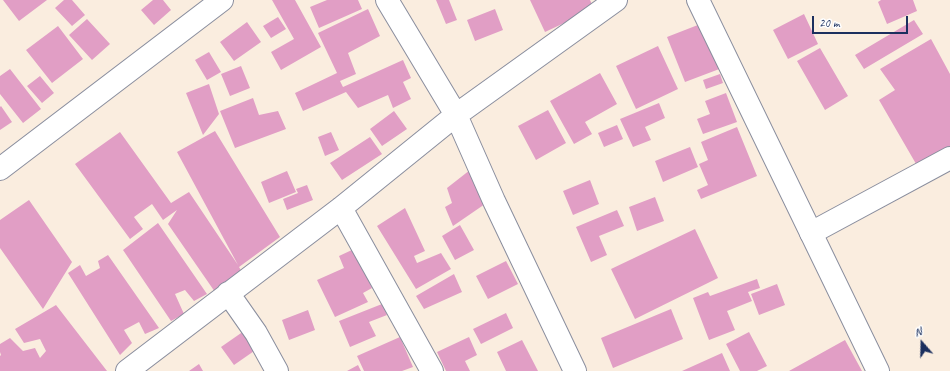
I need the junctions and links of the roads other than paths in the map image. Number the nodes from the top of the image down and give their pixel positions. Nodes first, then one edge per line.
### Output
1 (222, 0) edge
2 (387, 0) edge
3 (616, 0) edge
4 (698, 0) edge
5 (456, 115) junction
6 (950, 158) edge
7 (0, 169) edge
8 (341, 208) junction
9 (811, 233) junction
10 (228, 293) junction
11 (128, 371) edge
12 (277, 371) edge
13 (432, 371) edge
14 (575, 371) edge
15 (878, 371) edge

1 - 7 street
2 - 5 street
3 - 5 street
4 - 9 street
5 - 8 street
5 - 14 street
6 - 9 street
8 - 10 street
8 - 13 street
9 - 15 street
10 - 11 street
10 - 12 street

